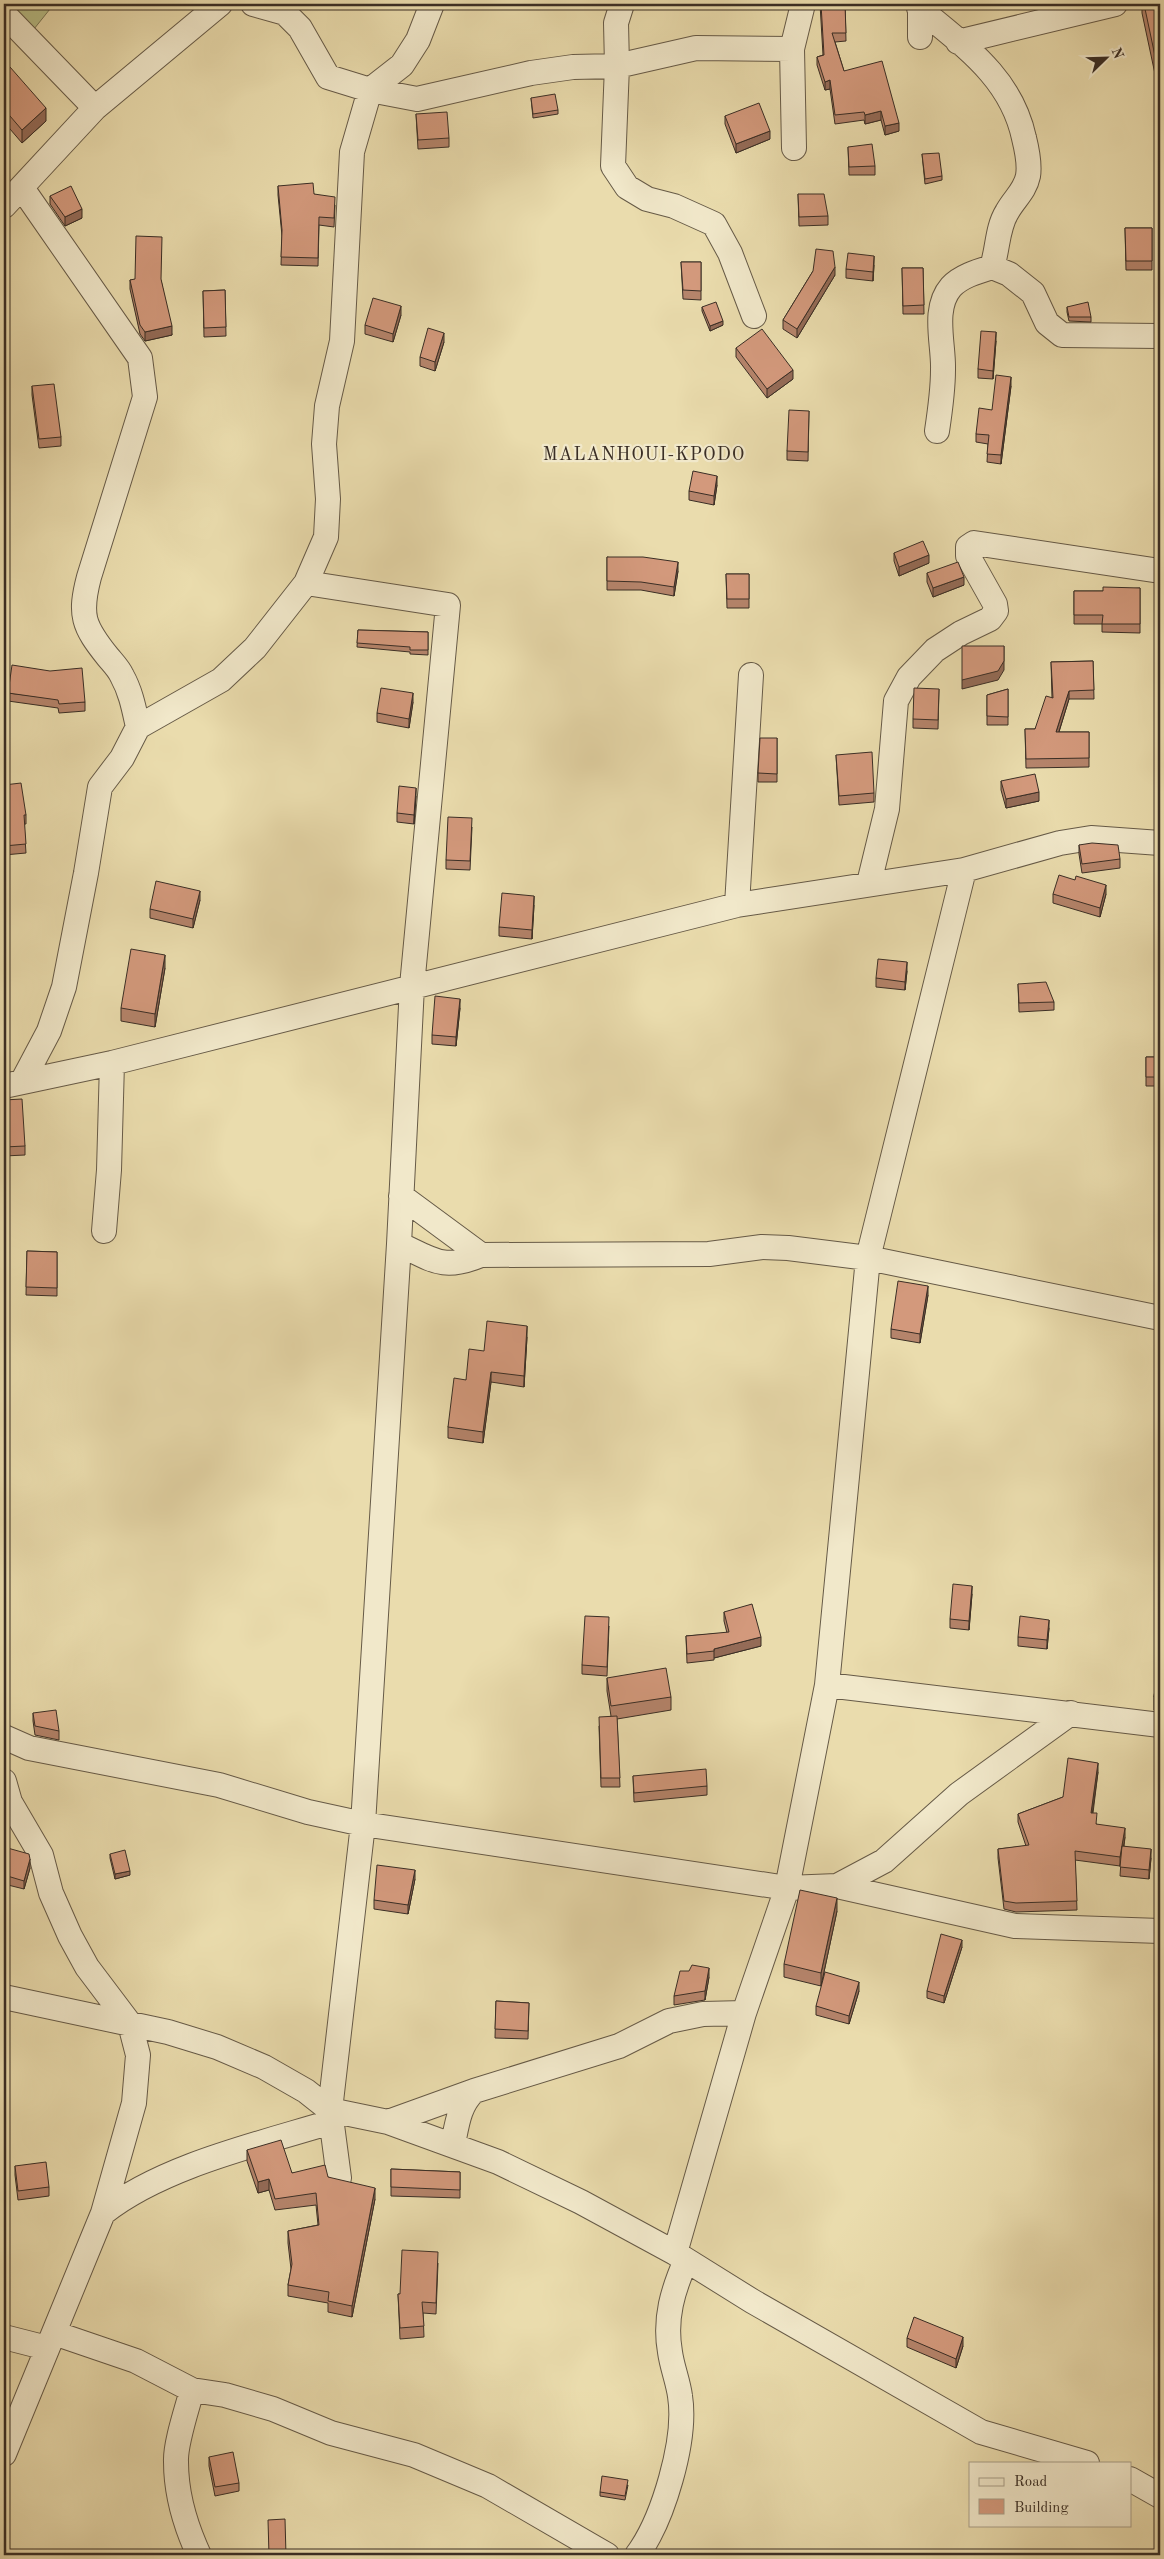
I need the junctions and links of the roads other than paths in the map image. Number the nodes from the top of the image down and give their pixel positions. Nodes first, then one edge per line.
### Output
1 (220, 4) edge
2 (253, 4) edge
3 (432, 4) edge
4 (622, 4) edge
5 (803, 4) edge
6 (1115, 4) edge
7 (919, 6) edge
8 (4, 14) edge
9 (920, 37) dead end
10 (958, 42) junction
11 (792, 49) junction
12 (617, 66) junction
13 (370, 90) junction
14 (96, 108) junction
15 (794, 148) dead end
16 (11, 194) edge
17 (992, 267) junction
18 (754, 316) dead end
19 (1160, 336) edge
20 (937, 431) dead end
21 (1160, 571) edge
22 (306, 583) junction
23 (751, 675) dead end
24 (138, 727) junction
25 (1160, 843) edge
26 (964, 870) junction
27 (869, 882) junction
28 (737, 905) junction
29 (412, 986) junction
30 (112, 1063) junction
31 (13, 1084) edge
32 (401, 1196) junction
33 (104, 1231) dead end
34 (399, 1244) junction
35 (481, 1256) junction
36 (868, 1258) junction
37 (1160, 1318) edge
38 (827, 1685) junction
39 (1071, 1713) junction
40 (1160, 1725) edge
41 (4, 1737) edge
42 (4, 1782) edge
43 (363, 1824) junction
44 (837, 1886) junction
45 (787, 1888) junction
46 (1160, 1931) edge
47 (4, 1996) edge
48 (744, 2013) junction
49 (130, 2024) junction
50 (474, 2090) junction
51 (331, 2116) junction
52 (388, 2122) junction
53 (453, 2144) junction
54 (339, 2178) edge
55 (103, 2213) junction
56 (681, 2257) junction
57 (4, 2337) edge
58 (50, 2341) junction
59 (192, 2390) junction
60 (4, 2454) edge
61 (1084, 2462) edge
62 (1132, 2480) edge
63 (1160, 2496) edge
64 (199, 2555) edge
65 (607, 2555) edge
66 (637, 2555) edge

1 - 14 street
2 - 13 street
3 - 13 street
4 - 12 street
5 - 11 street
6 - 10 street
7 - 9 street
7 - 10 street
8 - 14 street
10 - 17 street
11 - 12 street
11 - 15 street
12 - 13 street
12 - 18 street
13 - 22 street
14 - 16 street
16 - 24 street
17 - 19 street
17 - 20 street
21 - 27 street
22 - 24 street
22 - 29 street
23 - 28 street
24 - 31 street
25 - 26 street
26 - 27 street
26 - 36 street
27 - 28 street
28 - 29 street
29 - 30 street
29 - 32 street
30 - 31 street
30 - 33 street
32 - 34 street
32 - 35 street
34 - 35 street
34 - 43 street
35 - 36 street
36 - 37 street
36 - 38 street
38 - 39 street
38 - 45 street
39 - 40 street
39 - 44 street
41 - 43 street
42 - 49 street
43 - 45 street
43 - 51 street
44 - 45 street
44 - 46 street
45 - 48 street
47 - 49 street
48 - 50 street
48 - 56 street
49 - 51 street
49 - 55 street
50 - 52 street
50 - 53 street
51 - 52 street
51 - 54 street
51 - 55 street
52 - 53 street
53 - 56 street
55 - 58 street
56 - 61 street
56 - 66 street
57 - 58 street
58 - 59 street
58 - 60 street
59 - 64 street
59 - 65 street
62 - 63 street

